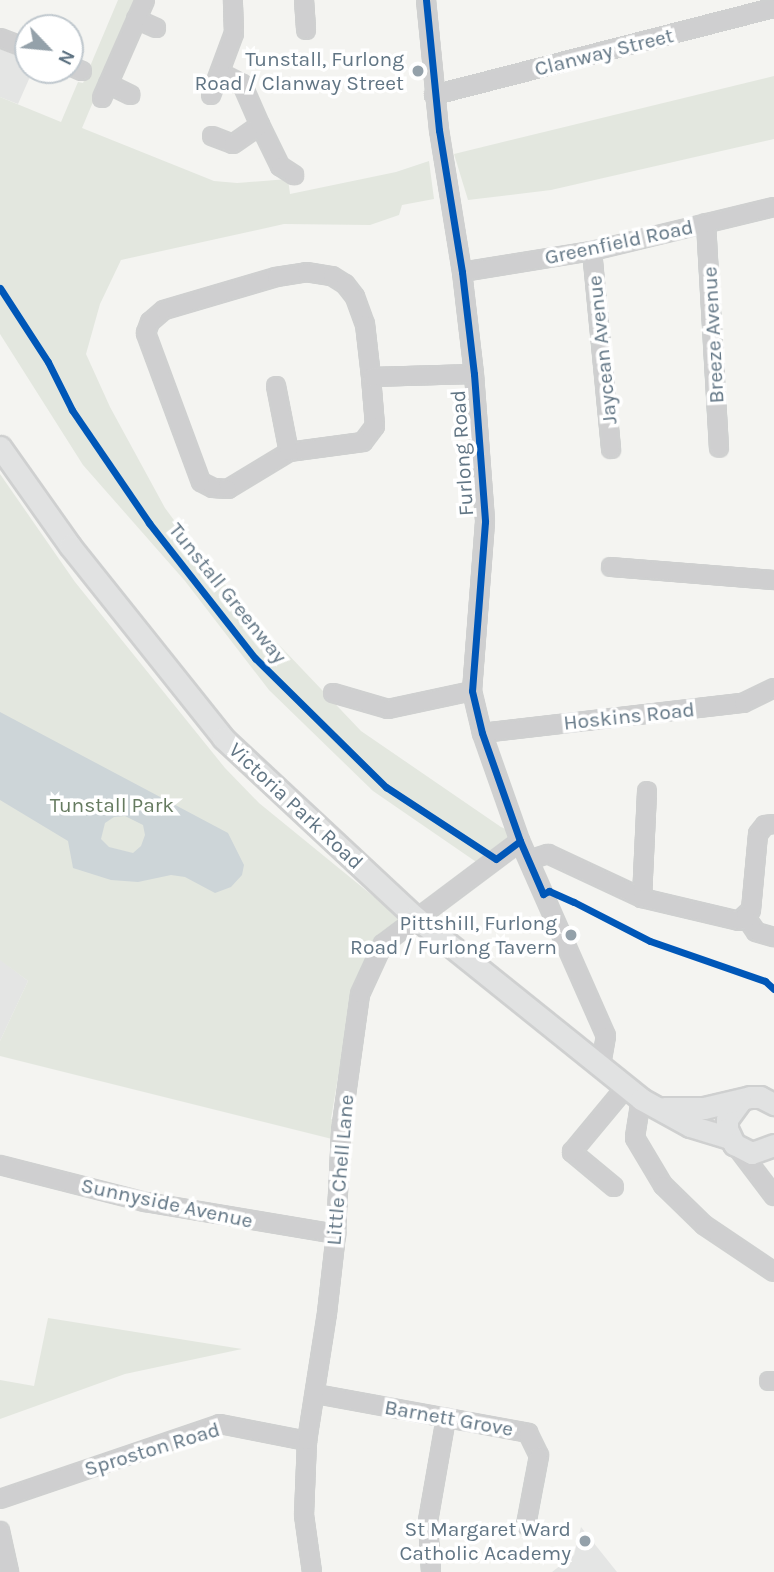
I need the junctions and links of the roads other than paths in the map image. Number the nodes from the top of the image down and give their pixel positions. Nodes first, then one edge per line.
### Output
1 (145, 0) edge
2 (233, 0) edge
3 (304, 0) edge
4 (426, 0) edge
5 (774, 8) edge
6 (136, 19) junction
7 (156, 28) dead end
8 (306, 30) dead end
9 (220, 73) junction
10 (131, 95) dead end
11 (211, 95) dead end
12 (434, 96) junction
13 (260, 125) junction
14 (212, 136) dead end
15 (294, 175) dead end
16 (774, 207) edge
17 (706, 223) junction
18 (592, 251) junction
19 (462, 272) junction
20 (474, 374) junction
21 (371, 377) junction
22 (276, 386) dead end
23 (0, 447) edge
24 (719, 447) dead end
25 (611, 449) dead end
26 (289, 452) junction
27 (611, 567) dead end
28 (774, 580) edge
29 (774, 688) edge
30 (472, 691) junction
31 (333, 693) dead end
32 (482, 733) junction
33 (647, 791) dead end
34 (774, 824) edge
35 (520, 841) junction
36 (529, 860) junction
37 (642, 898) junction
38 (745, 916) junction
39 (415, 917) junction
40 (774, 937) edge
41 (601, 1064) junction
42 (774, 1088) edge
43 (639, 1097) junction
44 (745, 1098) junction
45 (774, 1104) edge
46 (733, 1142) junction
47 (774, 1145) edge
48 (0, 1165) edge
49 (614, 1186) dead end
50 (774, 1196) edge
51 (336, 1234) junction
52 (774, 1272) edge
53 (316, 1394) junction
54 (446, 1418) junction
55 (307, 1441) junction
56 (0, 1499) edge
57 (526, 1525) dead end
58 (0, 1531) edge
59 (9, 1572) edge
60 (312, 1572) edge
61 (431, 1572) edge

1 - 6 street
2 - 9 street
3 - 8 street
4 - 12 street, Furlong Road
5 - 12 street, Clanway Street
6 - 7 street
6 - 10 street
9 - 11 street
9 - 13 street
12 - 19 street, Furlong Road
13 - 14 street
13 - 15 street
16 - 17 street, Greenfield Road
17 - 18 street, Greenfield Road
17 - 24 street, Breeze Avenue
18 - 19 street, Greenfield Road
18 - 25 street, Jaycean Avenue
19 - 20 street, Furlong Road
20 - 21 street
20 - 30 street, Furlong Road
21 - 26 street
21 - 26 street
22 - 26 street
23 - 39 main road, Victoria Park Road
27 - 28 street
29 - 32 street, Hoskins Road
30 - 31 street
30 - 32 street, Furlong Road
32 - 35 street, Furlong Road
33 - 37 street
34 - 38 street
35 - 36 street, Furlong Road
35 - 39 street, Little Chell Lane
36 - 37 street
36 - 41 street, Furlong Road
37 - 38 street
38 - 40 street
39 - 41 main road, Victoria Park Road
39 - 51 street, Little Chell Lane
41 - 43 main road, Victoria Park Road
42 - 44 main road
43 - 44 main road
43 - 46 main road, Victoria Park Road
43 - 49 street
43 - 52 street
44 - 45 main road
44 - 46 main road
46 - 47 main road, Victoria Park Road
46 - 50 street
48 - 51 street, Sunnyside Avenue
51 - 53 street, Little Chell Lane
53 - 54 street, Barnett Grove
53 - 55 street, Little Chell Lane
54 - 57 street, Barnett Grove
54 - 61 street
55 - 56 street, Sproston Road
55 - 60 street, Little Chell Lane
58 - 59 street

